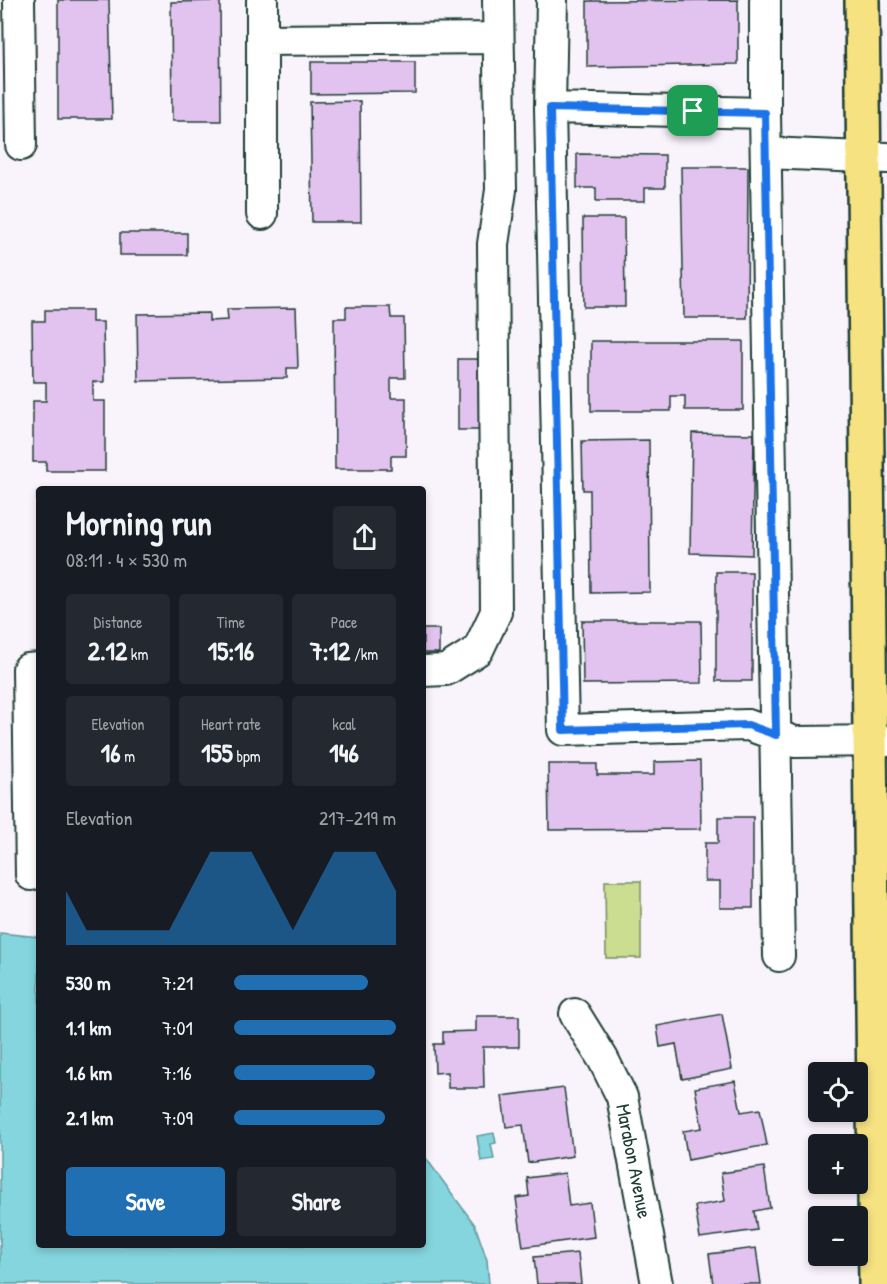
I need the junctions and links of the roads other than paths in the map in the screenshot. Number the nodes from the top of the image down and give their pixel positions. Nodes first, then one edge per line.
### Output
1 (19, 0) edge
2 (262, 0) edge
3 (498, 0) edge
4 (552, 0) edge
5 (765, 0) edge
6 (862, 0) edge
7 (498, 38) junction
8 (262, 40) junction
9 (550, 108) junction
10 (765, 113) junction
11 (21, 145) dead end
12 (767, 153) junction
13 (875, 158) edge
14 (262, 214) dead end
15 (877, 451) edge
16 (36, 668) edge
17 (426, 671) edge
18 (776, 735) junction
19 (878, 741) edge
20 (31, 875) dead end
21 (779, 956) dead end
22 (575, 1014) dead end
23 (880, 1032) edge
24 (657, 1284) edge
25 (876, 1284) edge

1 - 11 street
2 - 8 street
3 - 7 street
4 - 9 street
5 - 10 street
6 - 13 main road
7 - 8 street
7 - 17 street
8 - 14 street
9 - 10 street
9 - 18 street
10 - 12 street
12 - 13 street
12 - 18 street
13 - 15 main road
15 - 19 main road
16 - 20 street
18 - 19 street
18 - 21 street
19 - 23 main road
22 - 24 street, Marabon Avenue
23 - 25 main road

